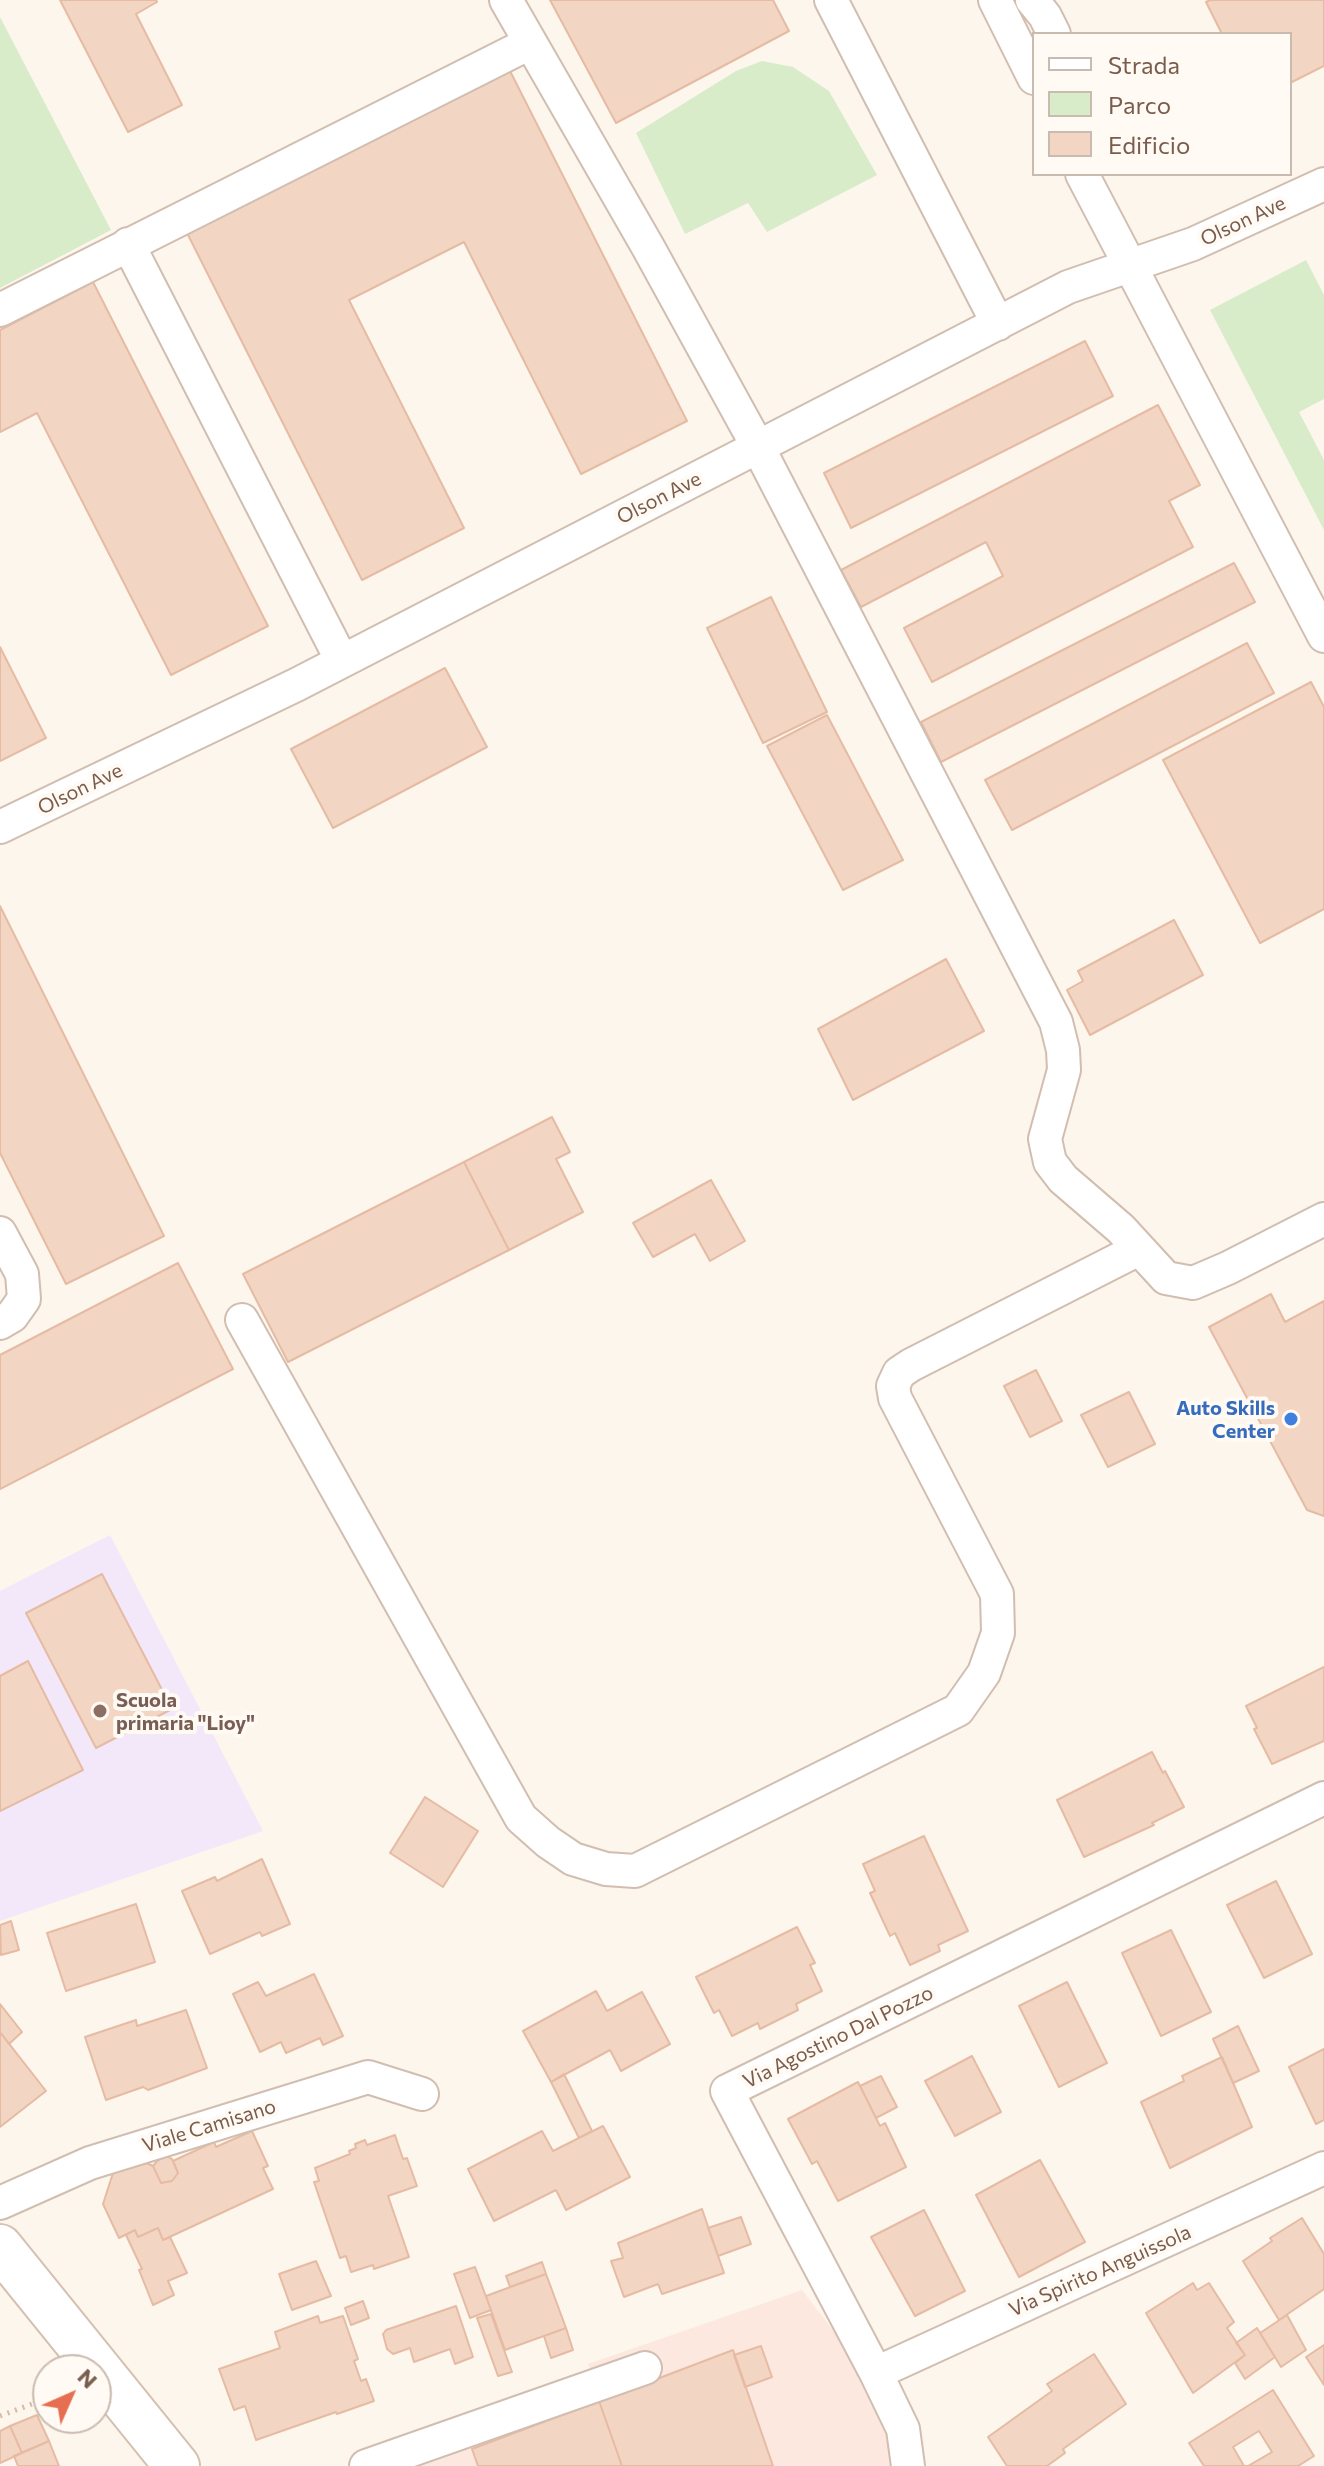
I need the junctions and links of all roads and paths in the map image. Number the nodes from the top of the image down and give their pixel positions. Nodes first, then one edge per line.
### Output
1 (506, 0) edge
2 (831, 0) edge
3 (995, 0) edge
4 (1032, 0) edge
5 (1053, 32) edge
6 (530, 43) junction
7 (1032, 74) edge
8 (1091, 180) edge
9 (1324, 184) edge
10 (128, 244) junction
11 (1129, 266) junction
12 (0, 310) edge
13 (998, 324) junction
14 (758, 447) junction
15 (1324, 636) edge
16 (342, 661) junction
17 (0, 827) edge
18 (1324, 1219) edge
19 (0, 1233) edge
20 (1139, 1249) junction
21 (242, 1320) dead end
22 (0, 1323) edge
23 (1324, 1798) edge
24 (422, 2094) dead end
25 (1319, 2182) edge
26 (0, 2203) edge
27 (0, 2247) edge
28 (645, 2368) dead end
29 (876, 2373) junction
30 (32, 2404) edge
31 (0, 2416) edge
32 (177, 2466) edge
33 (366, 2466) edge
34 (908, 2466) edge

1 - 6 street
2 - 13 street
3 - 7 street
4 - 5 street
6 - 10 street
6 - 14 street
8 - 11 street
9 - 11 street, Olson Ave
10 - 12 street
10 - 16 street
11 - 13 street, Olson Ave
11 - 15 street
13 - 14 street, Olson Ave
14 - 16 street, Olson Ave
14 - 20 street
16 - 17 street, Olson Ave
18 - 20 street
19 - 22 street
20 - 21 street
23 - 29 street, Via Agostino Dal Pozzo
24 - 26 street, Viale Camisano
25 - 29 street, Via Spirito Anguissola
27 - 32 main road
28 - 33 street
29 - 34 street, Via Agostino Dal Pozzo
30 - 31 path

